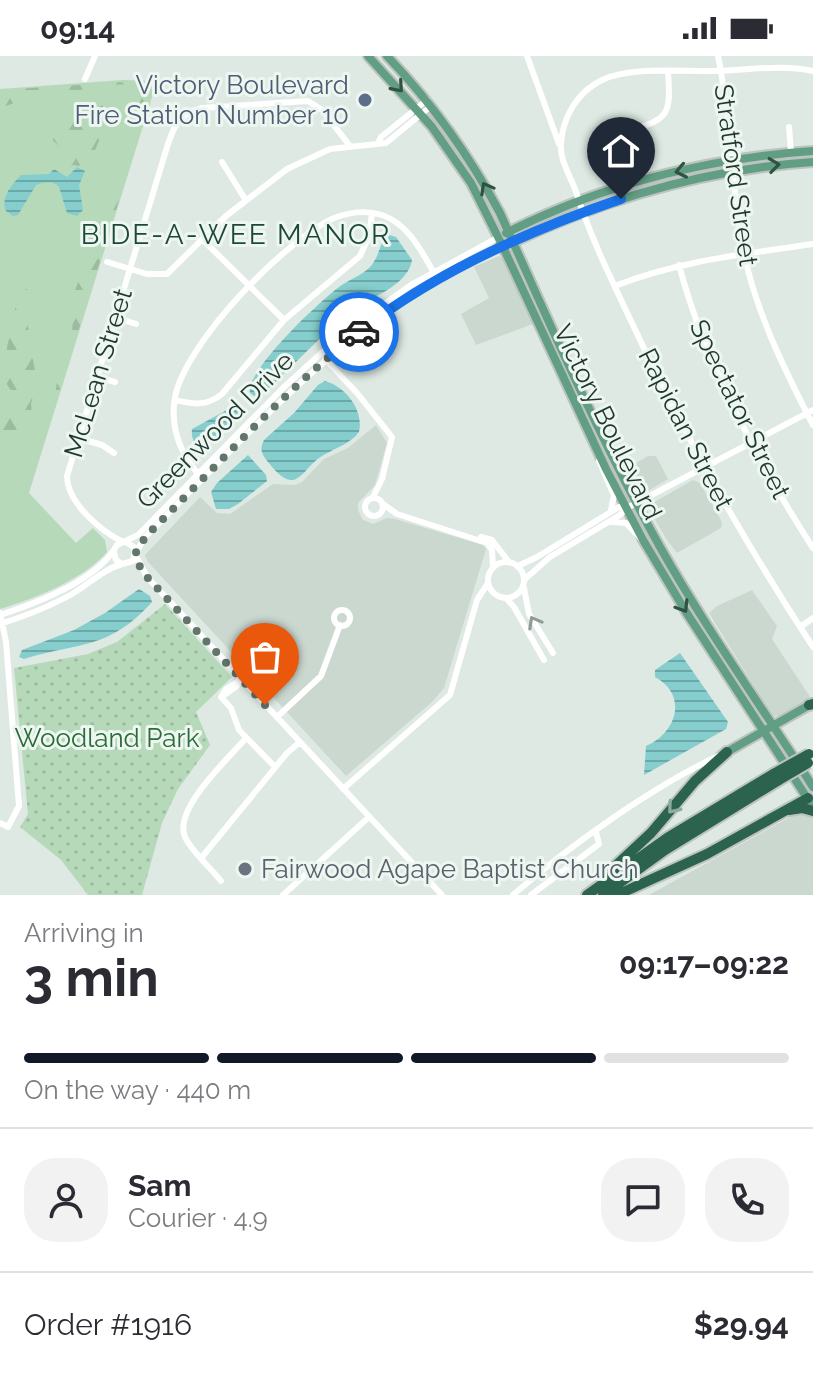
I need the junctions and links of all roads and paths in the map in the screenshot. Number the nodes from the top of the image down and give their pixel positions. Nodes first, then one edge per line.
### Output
1 (95, 56) edge
2 (368, 56) edge
3 (527, 56) edge
4 (718, 56) edge
5 (389, 57) edge
6 (378, 65) junction
7 (721, 71) junction
8 (813, 71) edge
9 (668, 72) junction
10 (85, 79) dead end
11 (429, 103) junction
12 (419, 112) junction
13 (789, 127) dead end
14 (627, 131) dead end
15 (350, 146) junction
16 (560, 148) junction
17 (813, 151) edge
18 (791, 152) junction
19 (731, 160) junction
20 (222, 162) dead end
21 (813, 162) edge
22 (733, 172) junction
23 (245, 199) junction
24 (579, 201) junction
25 (583, 212) junction
26 (372, 213) junction
27 (508, 232) junction
28 (499, 237) junction
29 (202, 239) junction
30 (513, 242) junction
31 (813, 244) edge
32 (503, 247) junction
33 (745, 255) junction
34 (107, 262) dead end
35 (679, 265) junction
36 (130, 269) junction
37 (433, 272) junction
38 (437, 279) junction
39 (615, 286) junction
40 (250, 287) junction
41 (115, 317) junction
42 (284, 320) junction
43 (136, 324) dead end
44 (323, 356) junction
45 (97, 377) junction
46 (115, 382) dead end
47 (175, 400) junction
48 (810, 412) edge
49 (813, 425) edge
50 (78, 438) junction
51 (752, 441) junction
52 (595, 446) junction
53 (114, 453) dead end
54 (703, 466) junction
55 (200, 476) junction
56 (382, 479) junction
57 (373, 497) junction
58 (382, 503) junction
59 (636, 503) junction
60 (627, 508) junction
61 (610, 511) junction
62 (397, 514) junction
63 (380, 515) junction
64 (609, 522) junction
65 (102, 528) junction
66 (470, 536) junction
67 (643, 540) junction
68 (124, 542) junction
69 (813, 548) edge
70 (114, 551) junction
71 (136, 554) junction
72 (509, 562) junction
73 (124, 564) junction
74 (518, 566) junction
75 (493, 567) junction
76 (147, 577) junction
77 (525, 579) junction
78 (488, 583) junction
79 (524, 587) junction
80 (496, 595) junction
81 (506, 598) junction
82 (476, 608) junction
83 (0, 614) edge
84 (813, 618) edge
85 (0, 624) edge
86 (340, 625) dead end
87 (800, 627) junction
88 (813, 647) edge
89 (553, 653) dead end
90 (544, 660) dead end
91 (240, 680) junction
92 (812, 704) edge
93 (277, 717) junction
94 (774, 726) junction
95 (765, 731) junction
96 (246, 738) junction
97 (300, 742) junction
98 (727, 752) junction
99 (811, 758) edge
100 (275, 767) junction
101 (777, 777) junction
102 (813, 787) edge
103 (343, 789) junction
104 (812, 803) edge
105 (369, 817) junction
106 (0, 823) edge
107 (596, 832) junction
108 (202, 857) junction
109 (221, 881) dead end
110 (283, 895) edge
111 (442, 895) edge
112 (513, 895) edge
113 (531, 895) edge
114 (585, 895) edge
115 (603, 895) edge
116 (617, 895) edge

1 - 10 street
2 - 6 main road, Victory Boulevard
3 - 16 street
4 - 7 street, Stratford Street
5 - 6 street
5 - 11 main road, Victory Boulevard
6 -> 12 main road, Victory Boulevard
7 - 8 street
7 - 9 street
7 - 19 street, Stratford Street
9 - 14 street
9 - 16 street
11 - 12 street
27 -> 11 main road, Victory Boulevard
12 - 15 street
12 - 28 main road, Victory Boulevard
13 - 18 street
15 - 23 street
15 - 36 street, McLean Street
16 - 24 street, Rapidan Street
17 - 18 main road, Greenwood Drive
18 - 19 main road, Greenwood Drive
19 - 22 street, Stratford Street
19 -> 24 main road, Greenwood Drive
20 - 23 street
22 -> 21 main road, Greenwood Drive
22 - 25 main road, Greenwood Drive
22 - 33 street, Stratford Street
23 - 29 street
24 - 25 street, Rapidan Street
24 - 27 main road, Greenwood Drive
25 - 30 main road, Greenwood Drive
25 - 39 street, Rapidan Street
26 - 37 street
26 - 40 street
26 - 42 street
27 - 28 main road, Greenwood Drive
27 - 30 main road, Victory Boulevard
28 - 32 main road, Victory Boulevard
28 - 37 street, Greenwood Drive
29 - 36 street
29 - 40 street
30 - 32 main road, Greenwood Drive
30 - 59 main road, Victory Boulevard
31 - 33 street
32 - 38 street, Greenwood Drive
32 - 52 main road, Victory Boulevard
33 - 35 street
33 - 48 street, Stratford Street
34 - 36 street
35 - 39 street
35 - 51 street, Spectator Street
36 - 41 street, McLean Street
37 - 38 street
37 - 44 street, Greenwood Drive
38 - 44 street, Greenwood Drive
39 - 54 street, Rapidan Street
40 - 42 street
40 - 47 street
41 - 43 street
41 - 45 street, McLean Street
42 - 47 street
44 - 55 street, Greenwood Drive
44 - 56 street
45 - 46 street
45 - 50 street, McLean Street
47 - 55 street
48 - 49 street, Stratford Street
48 - 51 street
50 - 53 street
50 - 65 street, McLean Street
51 - 54 street
51 - 69 street, Spectator Street
52 - 60 main road, Victory Boulevard
52 - 61 street
54 - 59 street
54 - 87 street, Rapidan Street
55 - 68 street, Greenwood Drive
55 - 71 street, Greenwood Drive
56 - 57 street
56 - 58 street
57 - 58 street
57 - 63 street
58 - 62 street
58 - 63 street
59 - 60 street
59 - 94 main road, Victory Boulevard
60 - 61 street
60 - 64 street
60 - 67 main road, Victory Boulevard
61 - 74 street
62 - 63 street
62 - 66 street
64 - 67 street
64 - 77 street
65 - 68 street, McLean Street
65 - 70 street, McLean Street
66 - 72 street
66 - 75 street
67 -> 95 main road, Victory Boulevard
68 - 70 street
68 - 71 street
70 - 73 street
70 - 83 street
71 - 73 street
71 - 76 street
72 - 74 street
72 - 75 street
73 - 76 street
73 - 85 street
74 - 77 street
75 - 78 street
76 - 91 street
77 - 79 street
78 - 80 street
78 - 82 street
79 - 81 street
89 -> 79 street
80 - 81 street
80 - 82 street
81 - 90 street
82 - 103 street
83 - 85 street
84 - 87 street
85 - 106 street
86 - 93 street
87 - 88 street, Rapidan Street
91 - 93 street
91 - 96 street
92 - 94 main road
93 - 97 street
94 - 95 main road
94 - 102 main road, Victory Boulevard
95 - 98 main road
95 - 104 main road, Victory Boulevard
96 - 100 street
96 - 108 street
97 - 100 street
97 - 103 street
98 - 107 street
98 -> 114 highway
99 - 101 highway, bridge
100 - 108 street
101 - 114 highway
101 - 115 highway
103 - 105 street
104 - 116 highway
105 - 110 street
105 - 111 street
107 - 112 street
107 - 113 street
108 - 109 street

